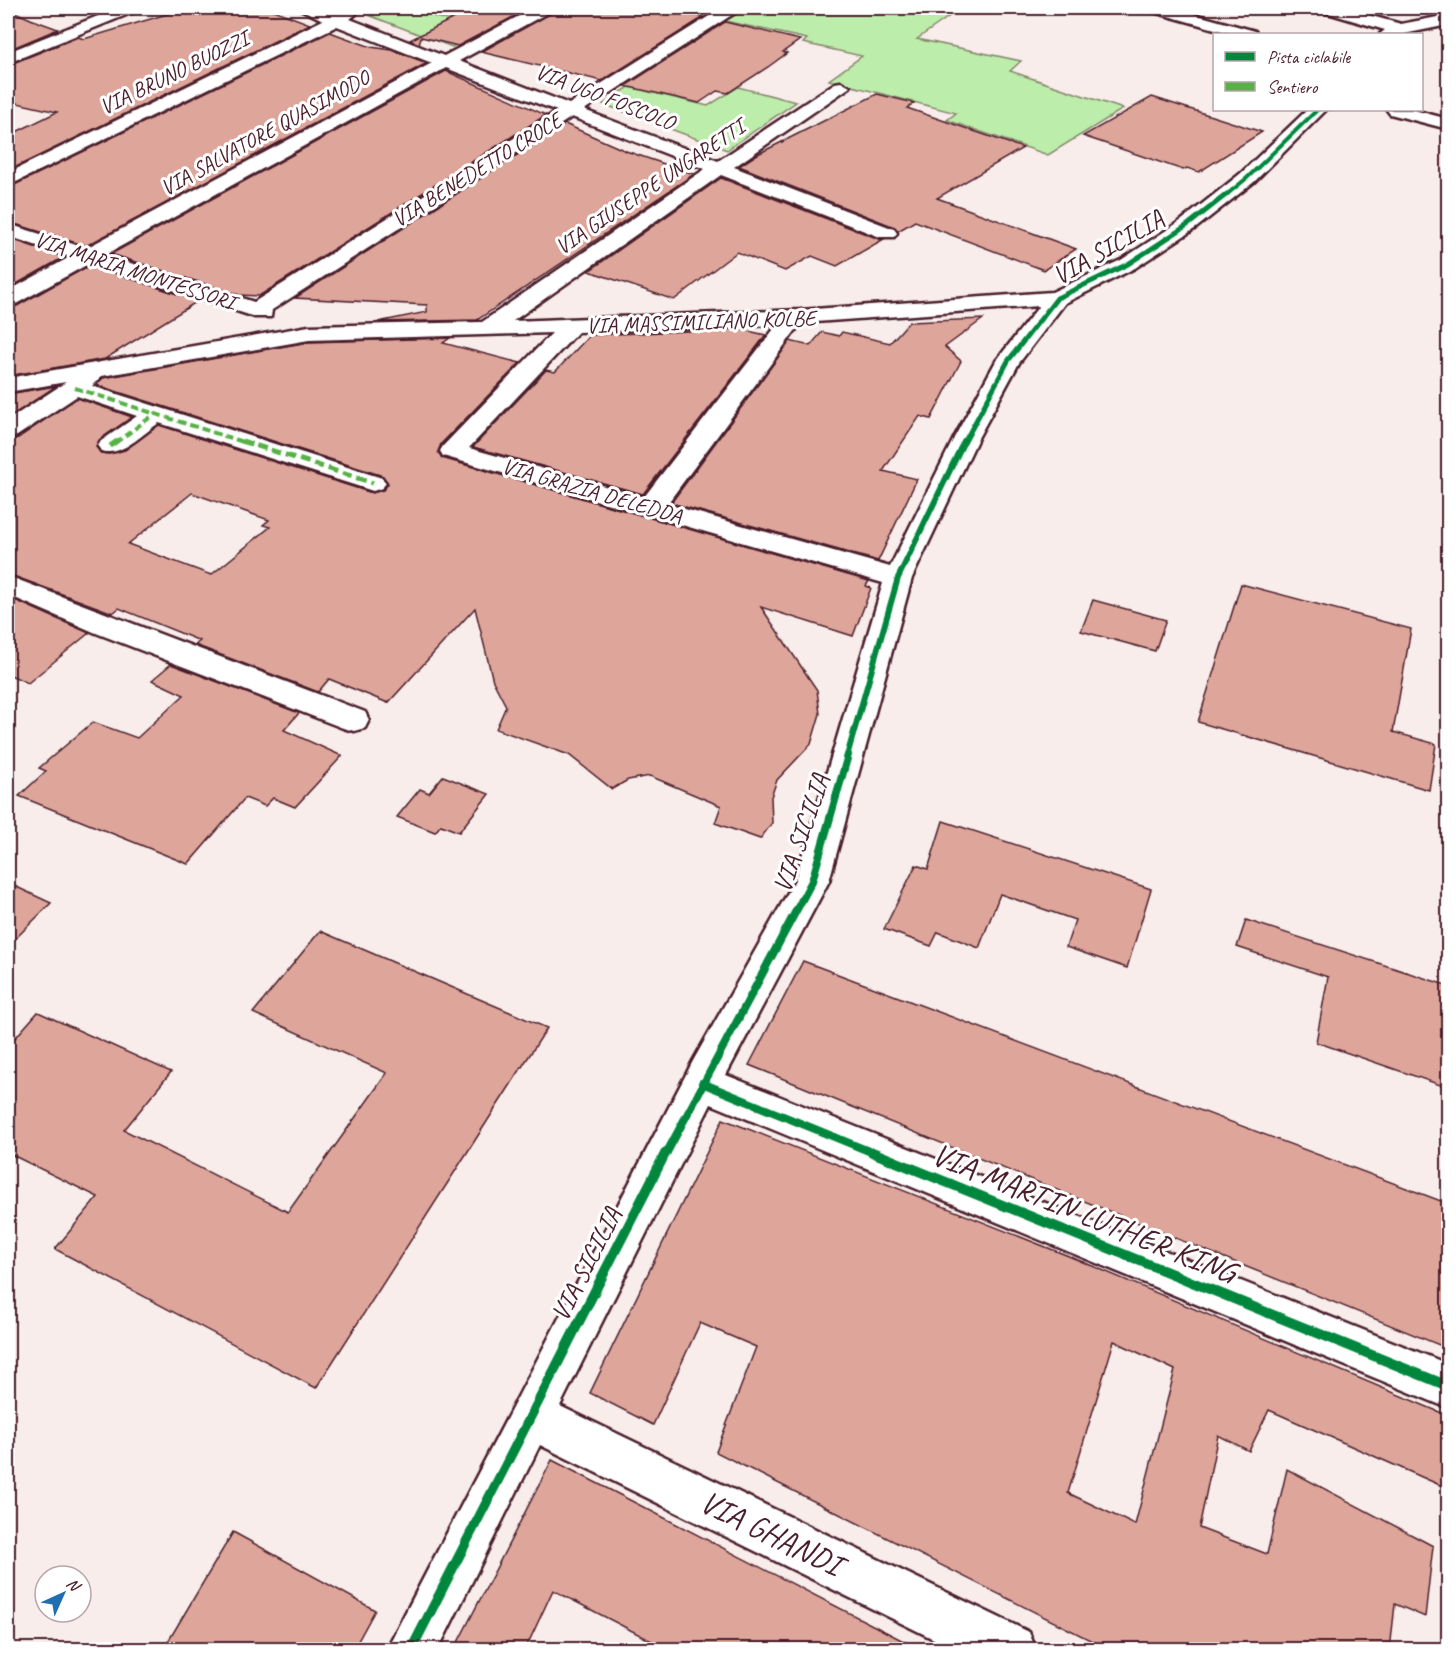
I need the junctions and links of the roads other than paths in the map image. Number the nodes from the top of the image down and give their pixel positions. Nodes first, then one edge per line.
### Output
1 (130, 8) edge
2 (306, 8) edge
3 (361, 8) edge
4 (545, 8) edge
5 (732, 8) edge
6 (1156, 8) edge
7 (1327, 8) edge
8 (335, 20) junction
9 (1449, 20) edge
10 (1396, 32) edge
11 (1245, 33) edge
12 (8, 58) edge
13 (446, 62) junction
14 (841, 87) dead end
15 (571, 110) junction
16 (1412, 112) edge
17 (1314, 114) edge
18 (1449, 123) edge
19 (721, 167) junction
20 (8, 180) edge
21 (8, 230) edge
22 (887, 232) dead end
23 (89, 256) junction
24 (1057, 298) junction
25 (8, 299) edge
26 (271, 307) junction
27 (793, 319) junction
28 (233, 324) junction
29 (571, 327) junction
30 (489, 328) junction
31 (345, 333) junction
32 (267, 339) junction
33 (169, 355) junction
34 (103, 367) junction
35 (8, 385) edge
36 (75, 388) junction
37 (155, 414) junction
38 (8, 431) edge
39 (110, 446) dead end
40 (373, 483) dead end
41 (650, 508) junction
42 (898, 578) junction
43 (8, 585) edge
44 (354, 720) dead end
45 (702, 1083) junction
46 (1449, 1386) edge
47 (531, 1416) junction
48 (411, 1650) edge
49 (1011, 1650) edge

1 - 12 street
2 - 8 street, VIA UGO FOSCOLO
3 - 8 street, VIA BRUNO BUOZZI
4 - 13 street, VIA SALVATORE QUASIMODO
5 - 15 street, VIA BENEDETTO CROCE
6 - 11 street
7 - 10 street
8 - 13 street, VIA UGO FOSCOLO
8 - 20 street, VIA BRUNO BUOZZI
9 - 10 street
13 - 15 street, VIA UGO FOSCOLO
13 - 23 street, VIA SALVATORE QUASIMODO
14 - 19 street, VIA GIUSEPPE UNGARETTI
15 - 19 street, VIA UGO FOSCOLO
15 - 26 street, VIA BENEDETTO CROCE
16 - 18 street
17 - 24 street, VIA SICILIA
19 - 22 street, VIA UGO FOSCOLO
19 - 30 street, VIA GIUSEPPE UNGARETTI
21 - 23 street, VIA MARIA MONTESSORI
23 - 25 street, VIA SALVATORE QUASIMODO
23 - 26 street, VIA MARIA MONTESSORI
24 - 27 street, VIA MASSIMILIANO KOLBE
24 - 42 street, VIA SICILIA
26 - 28 street, VIA MASSIMILIANO KOLBE
26 - 31 street, VIA MASSIMILIANO KOLBE
26 - 32 street
27 - 29 street, VIA MASSIMILIANO KOLBE
27 - 41 street
28 - 32 street, VIA MASSIMILIANO KOLBE
28 - 33 street, VIA MASSIMILIANO KOLBE
29 - 30 street, VIA MASSIMILIANO KOLBE
29 - 41 street, VIA GRAZIA DELEDDA
30 - 31 street, VIA MASSIMILIANO KOLBE
31 - 32 street, VIA MASSIMILIANO KOLBE
32 - 33 street, VIA MASSIMILIANO KOLBE
33 - 34 street, VIA MASSIMILIANO KOLBE
34 - 35 street, VIA MASSIMILIANO KOLBE
34 - 36 street
36 - 37 street
36 - 38 street
37 - 39 street
37 - 40 street
41 - 42 street, VIA GRAZIA DELEDDA
42 - 45 street, VIA SICILIA
43 - 44 street
45 - 46 street, VIA MARTIN LUTHER KING
45 - 47 street, VIA SICILIA
47 - 48 street, VIA SICILIA
47 - 49 street, VIA GHANDI

